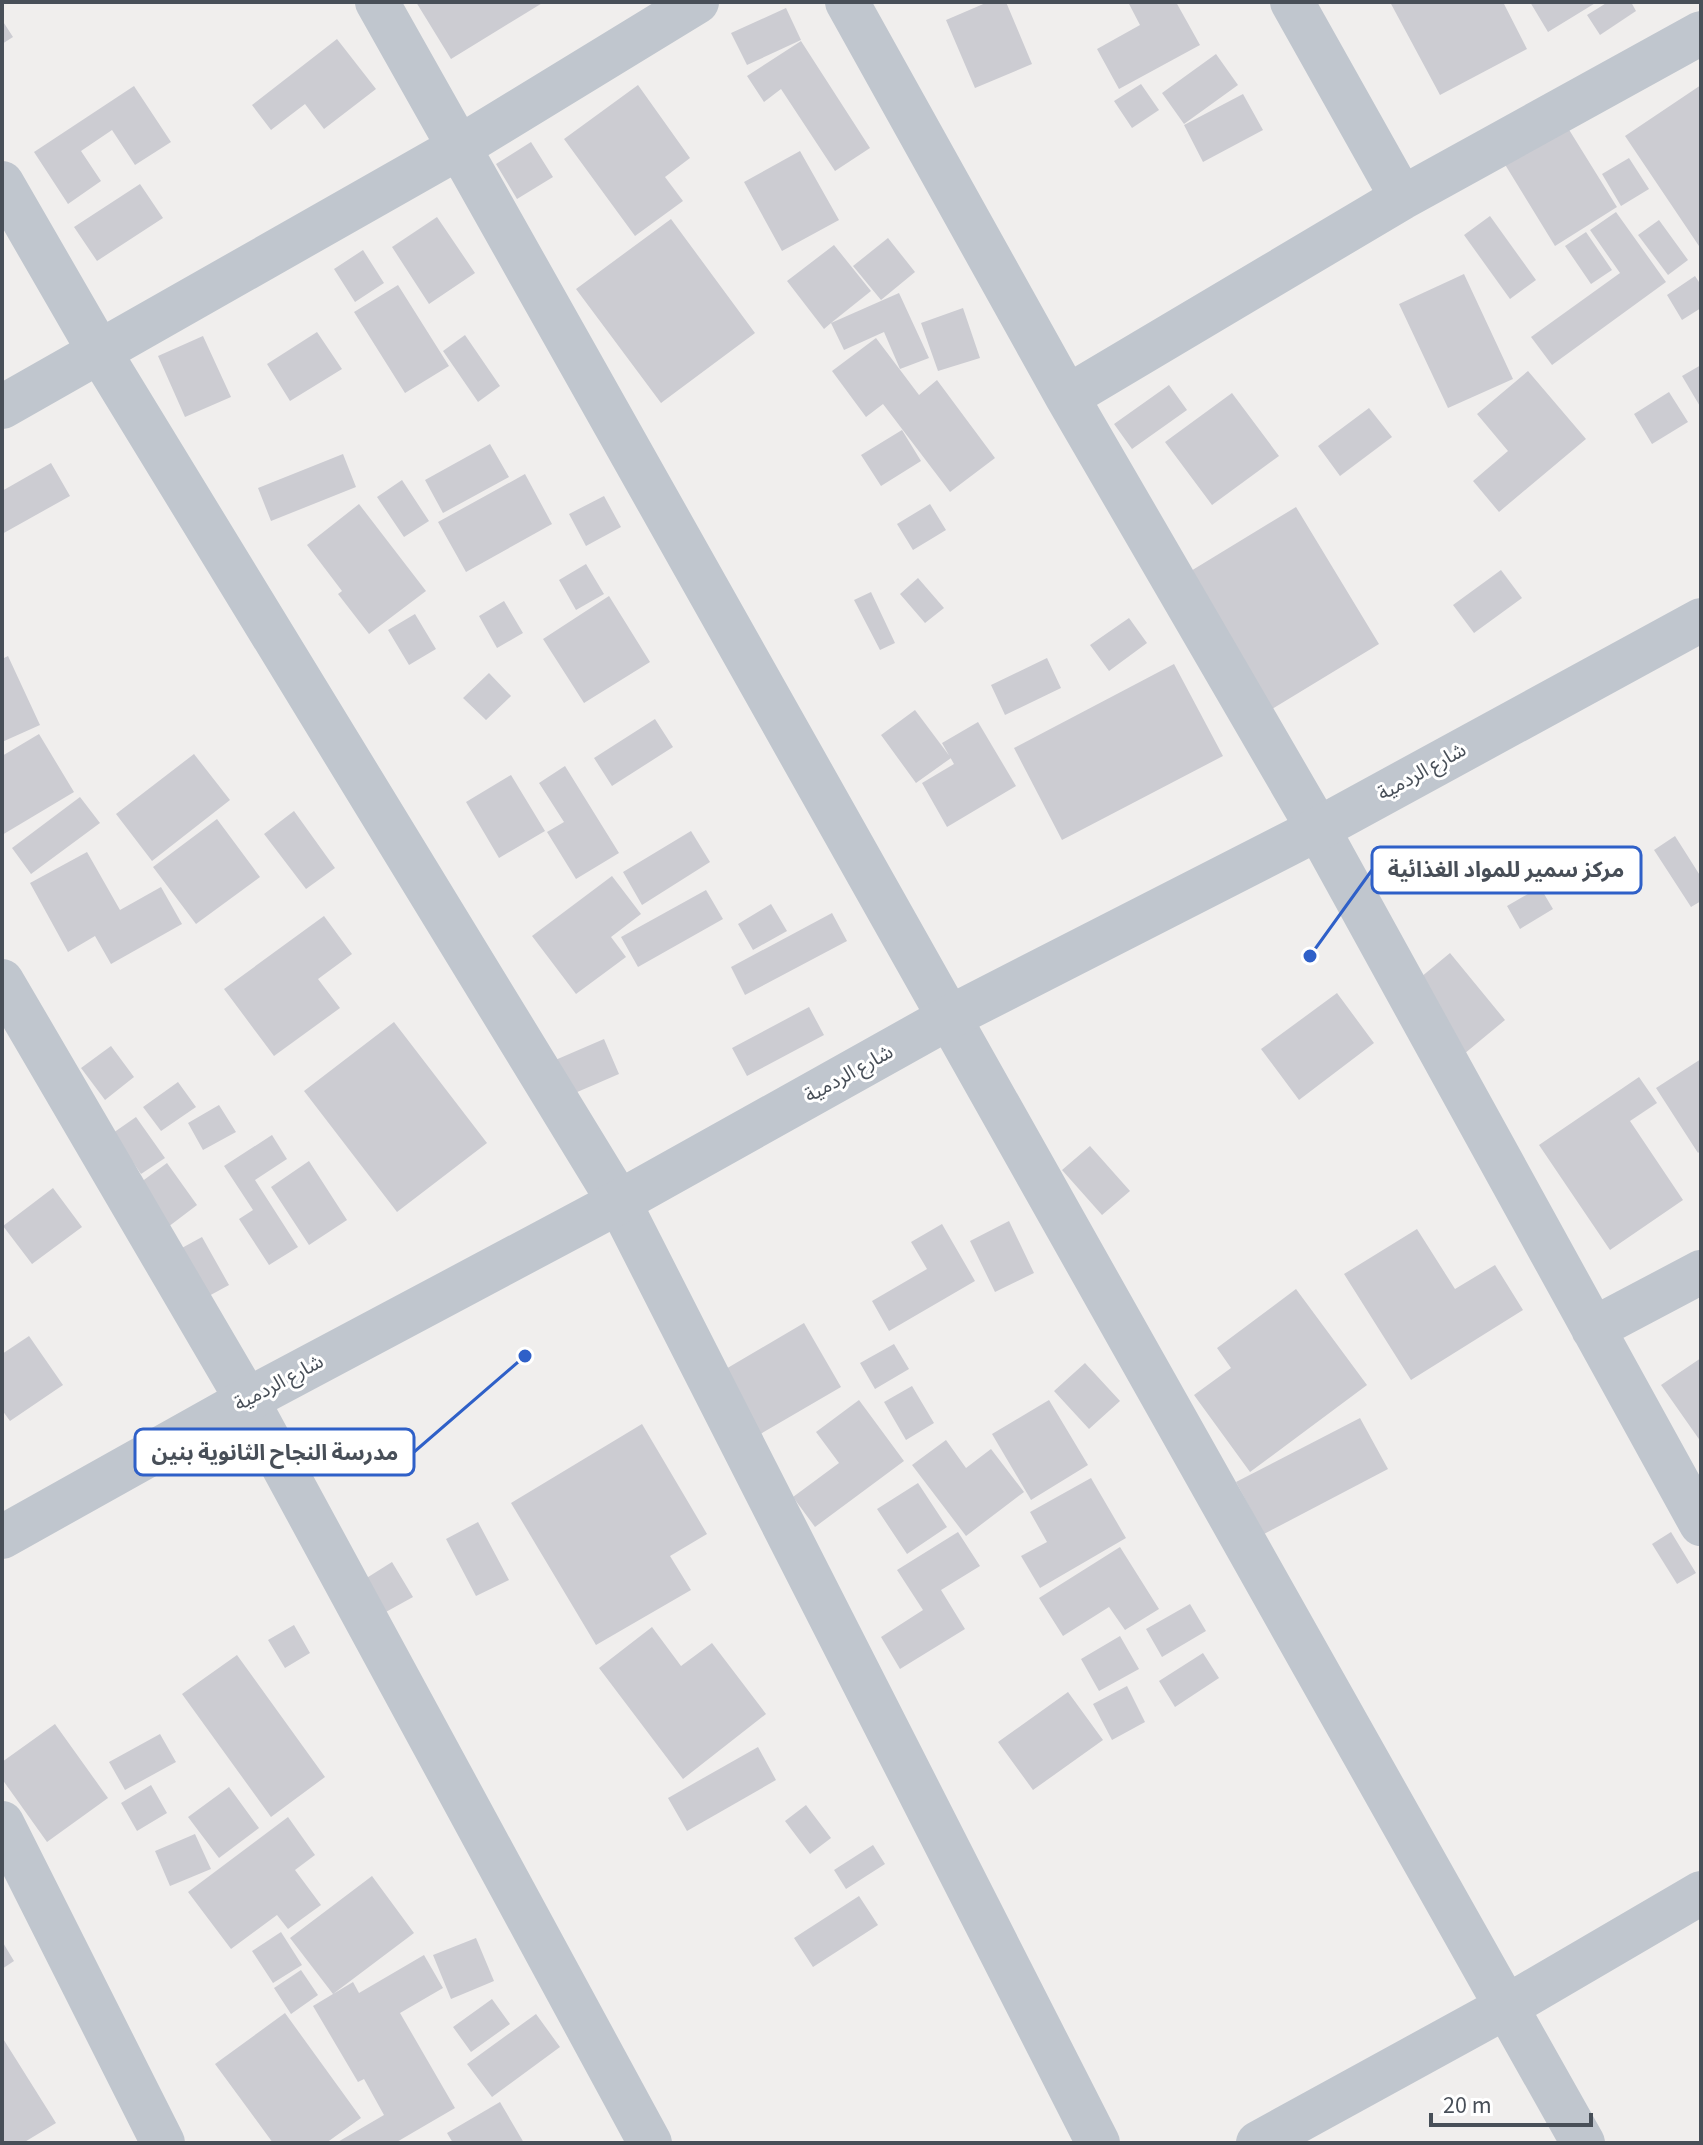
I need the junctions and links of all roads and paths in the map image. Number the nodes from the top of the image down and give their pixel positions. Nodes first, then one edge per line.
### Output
1 (377, 2) edge
2 (697, 2) edge
3 (847, 2) edge
4 (1292, 2) edge
5 (1701, 33) edge
6 (458, 148) junction
7 (2, 183) edge
8 (1402, 198) junction
9 (99, 351) junction
10 (1067, 397) junction
11 (2, 407) edge
12 (1701, 620) edge
13 (1318, 829) junction
14 (2, 981) edge
15 (950, 1017) junction
16 (619, 1202) junction
17 (1701, 1272) edge
18 (1593, 1329) junction
19 (247, 1400) junction
20 (1701, 1524) edge
21 (2, 1537) edge
22 (2, 1823) edge
23 (1701, 1893) edge
24 (1506, 2007) junction
25 (163, 2143) edge
26 (650, 2143) edge
27 (1098, 2143) edge
28 (1258, 2143) edge
29 (1583, 2143) edge

1 - 6 street
2 - 6 street
3 - 10 street
4 - 8 street
5 - 8 street
6 - 9 street
6 - 15 street
7 - 9 street
8 - 10 street
9 - 11 street
9 - 16 street
10 - 13 street
12 - 13 street, شارع الردمية
13 - 15 street, شارع الردمية
13 - 18 street
14 - 19 street
15 - 16 street, شارع الردمية
15 - 24 street
16 - 19 street, شارع الردمية
16 - 27 street
17 - 18 street
18 - 20 street
19 - 21 street, شارع الردمية
19 - 26 street
22 - 25 street
23 - 24 street
24 - 28 street
24 - 29 street

